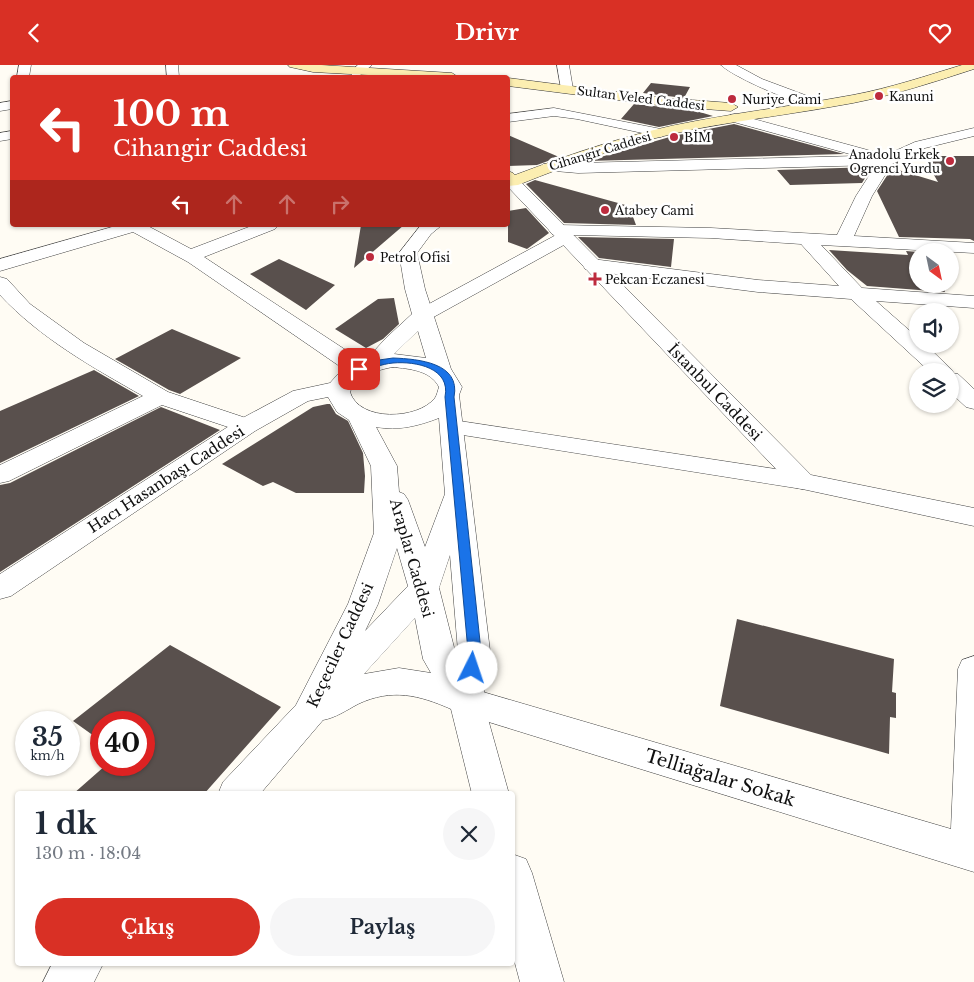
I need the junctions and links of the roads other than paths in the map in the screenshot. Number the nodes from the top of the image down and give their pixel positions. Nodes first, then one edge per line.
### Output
1 (564, 65) edge
2 (727, 65) edge
3 (950, 65) edge
4 (974, 65) edge
5 (289, 66) edge
6 (361, 71) edge
7 (307, 75) edge
8 (412, 75) edge
9 (510, 82) edge
10 (567, 89) junction
11 (603, 95) junction
12 (808, 101) junction
13 (665, 102) junction
14 (554, 112) junction
15 (510, 118) edge
16 (736, 118) junction
17 (695, 125) junction
18 (974, 132) edge
19 (661, 133) junction
20 (887, 160) junction
21 (548, 167) junction
22 (510, 176) edge
23 (510, 178) edge
24 (126, 227) edge
25 (137, 227) edge
26 (264, 227) edge
27 (430, 227) edge
28 (561, 233) junction
29 (806, 239) junction
30 (843, 241) junction
31 (974, 248) edge
32 (190, 256) junction
33 (0, 265) edge
34 (592, 265) junction
35 (0, 283) edge
36 (857, 293) junction
37 (974, 302) edge
38 (23, 308) junction
39 (423, 315) junction
40 (0, 316) edge
41 (933, 363) edge
42 (367, 366) junction
43 (440, 370) junction
44 (959, 373) edge
45 (974, 373) edge
46 (340, 388) junction
47 (959, 388) edge
48 (160, 397) junction
49 (449, 397) junction
50 (974, 402) edge
51 (359, 417) junction
52 (246, 426) junction
53 (452, 427) junction
54 (384, 466) junction
55 (0, 475) edge
56 (802, 481) junction
57 (459, 491) junction
58 (974, 517) edge
59 (0, 588) edge
60 (424, 588) junction
61 (974, 669) edge
62 (466, 701) junction
63 (308, 715) junction
64 (239, 791) edge
65 (490, 791) edge
66 (971, 853) edge
67 (515, 884) edge
68 (80, 966) edge
69 (65, 982) edge
70 (542, 982) edge

1 - 10 street
2 - 12 street
3 - 12 main road, Sultan Veled Caddesi
4 - 16 main road, Sultan Veled Caddesi
5 - 6 main road
5 - 7 main road
6 - 8 main road
9 - 10 main road, Sultan Veled Caddesi
10 - 11 main road, Sultan Veled Caddesi
11 - 13 main road, Sultan Veled Caddesi
11 - 14 street
12 - 13 main road, Sultan Veled Caddesi
13 - 17 main road
14 - 15 street
14 - 19 street
16 - 17 main road, Sultan Veled Caddesi
16 - 20 street
17 - 19 main road, Cihangir Caddesi
18 - 20 street
19 - 21 main road, Cihangir Caddesi
20 - 21 street
20 - 30 street
21 - 22 main road, Cihangir Caddesi
23 - 28 street, İstanbul Caddesi
24 - 33 street
25 - 32 street
26 - 32 street
27 - 39 street
28 - 29 street
28 - 34 street, İstanbul Caddesi
28 - 39 street
29 - 30 street
29 - 36 street
30 - 31 street
32 - 42 street
34 - 36 street
34 - 56 street, İstanbul Caddesi
35 - 38 street
36 - 37 street
36 - 41 street
38 - 40 street
38 - 48 street
39 - 42 street
39 - 43 street
42 - 43 street
42 - 46 street
43 - 49 street
44 - 45 street
46 - 51 street
46 - 52 street, Hacı Hasanbaşı Caddesi
47 - 50 street
48 - 52 street
48 - 55 street
49 - 51 street
49 - 53 street, Araplar Caddesi
51 - 54 street, Keçeciler Caddesi
52 - 59 street, Hacı Hasanbaşı Caddesi
53 - 56 street
53 - 57 street, Araplar Caddesi
54 - 60 street, Araplar Caddesi
54 - 63 street, Keçeciler Caddesi
56 - 58 street
57 - 60 street
57 - 62 street, Araplar Caddesi
60 - 62 street, Araplar Caddesi
60 - 63 street
61 - 66 street
62 - 63 street, Telliağalar Sokak
62 - 65 street, Araplar Caddesi
62 - 66 street, Telliağalar Sokak
63 - 64 street, Keçeciler Caddesi
67 - 70 street
68 - 69 street

